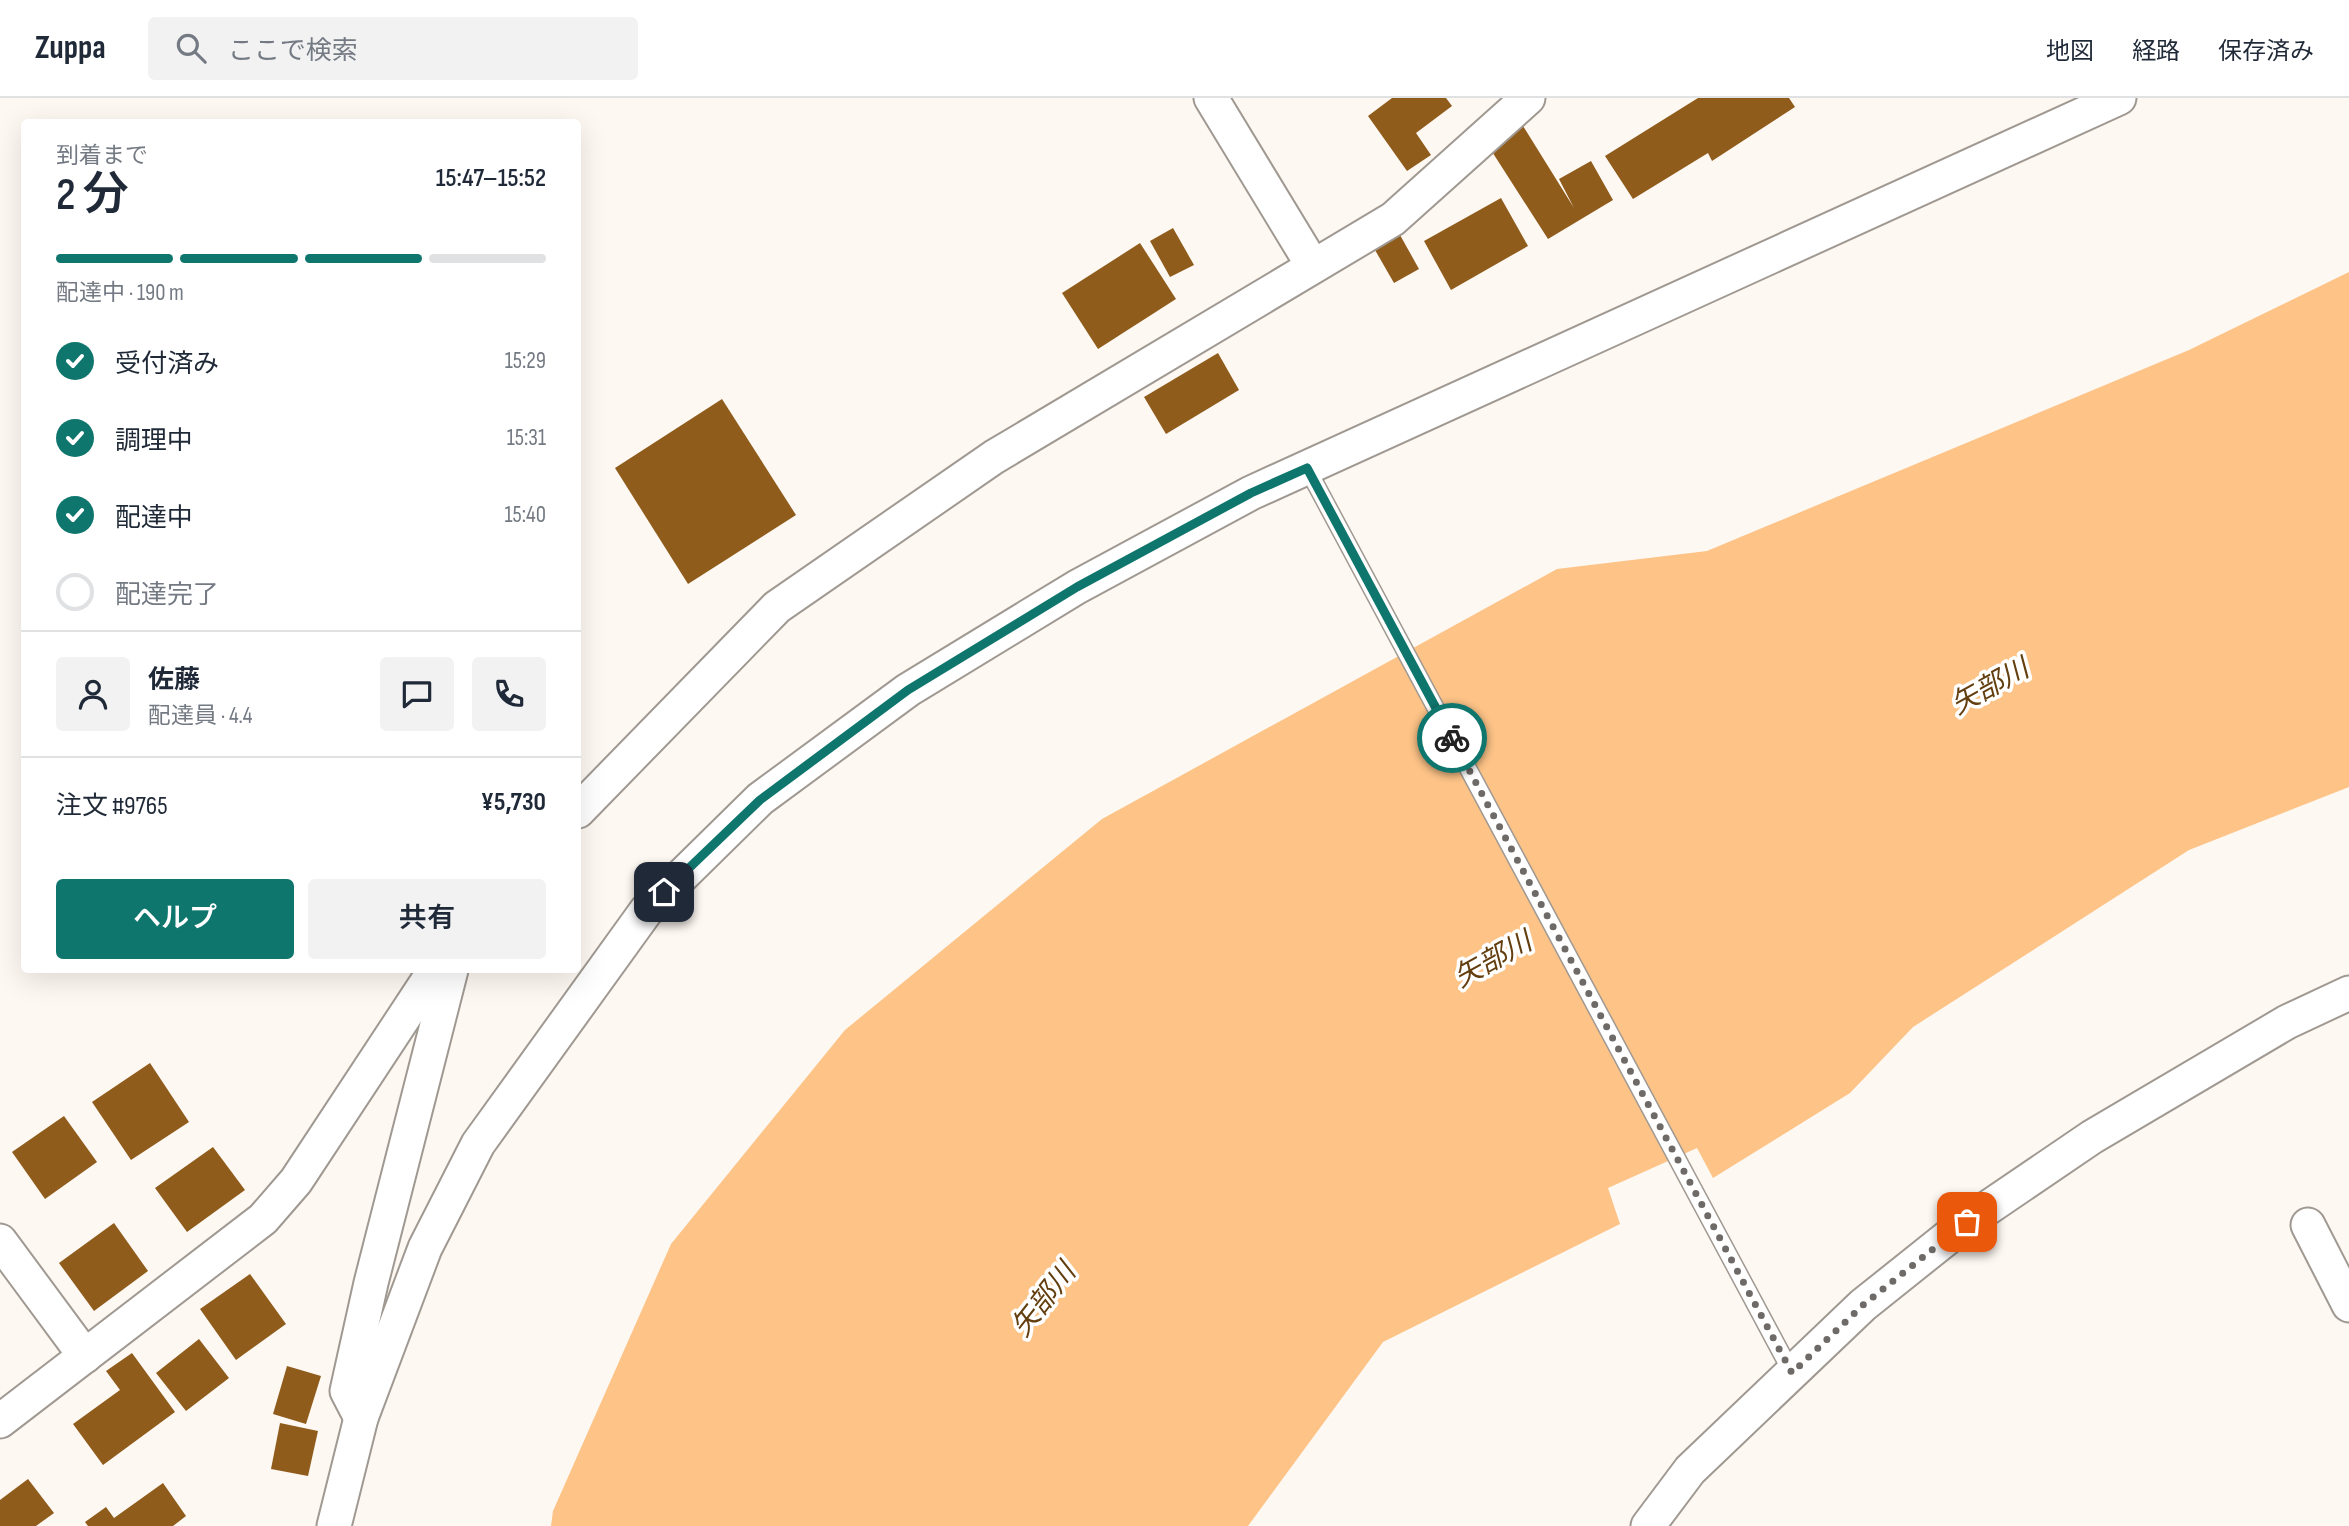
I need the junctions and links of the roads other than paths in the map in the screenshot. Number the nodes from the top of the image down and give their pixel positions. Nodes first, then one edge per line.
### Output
1 (1211, 98) edge
2 (1528, 98) edge
3 (2119, 98) edge
4 (1313, 266) junction
5 (1307, 468) junction
6 (581, 808) edge
7 (433, 973) edge
8 (450, 973) edge
9 (2349, 993) edge
10 (2308, 1226) dead end
11 (0, 1241) edge
12 (2349, 1305) edge
13 (85, 1356) junction
14 (1792, 1373) junction
15 (360, 1418) junction
16 (0, 1421) edge
17 (334, 1526) edge
18 (1648, 1526) edge

1 - 4 street
2 - 4 street
3 - 5 street
4 - 6 street
5 - 14 lane
5 - 15 street
7 - 13 street
8 - 15 street
9 - 14 street
10 - 12 street
11 - 13 street
13 - 16 street
14 - 18 street
15 - 17 street

